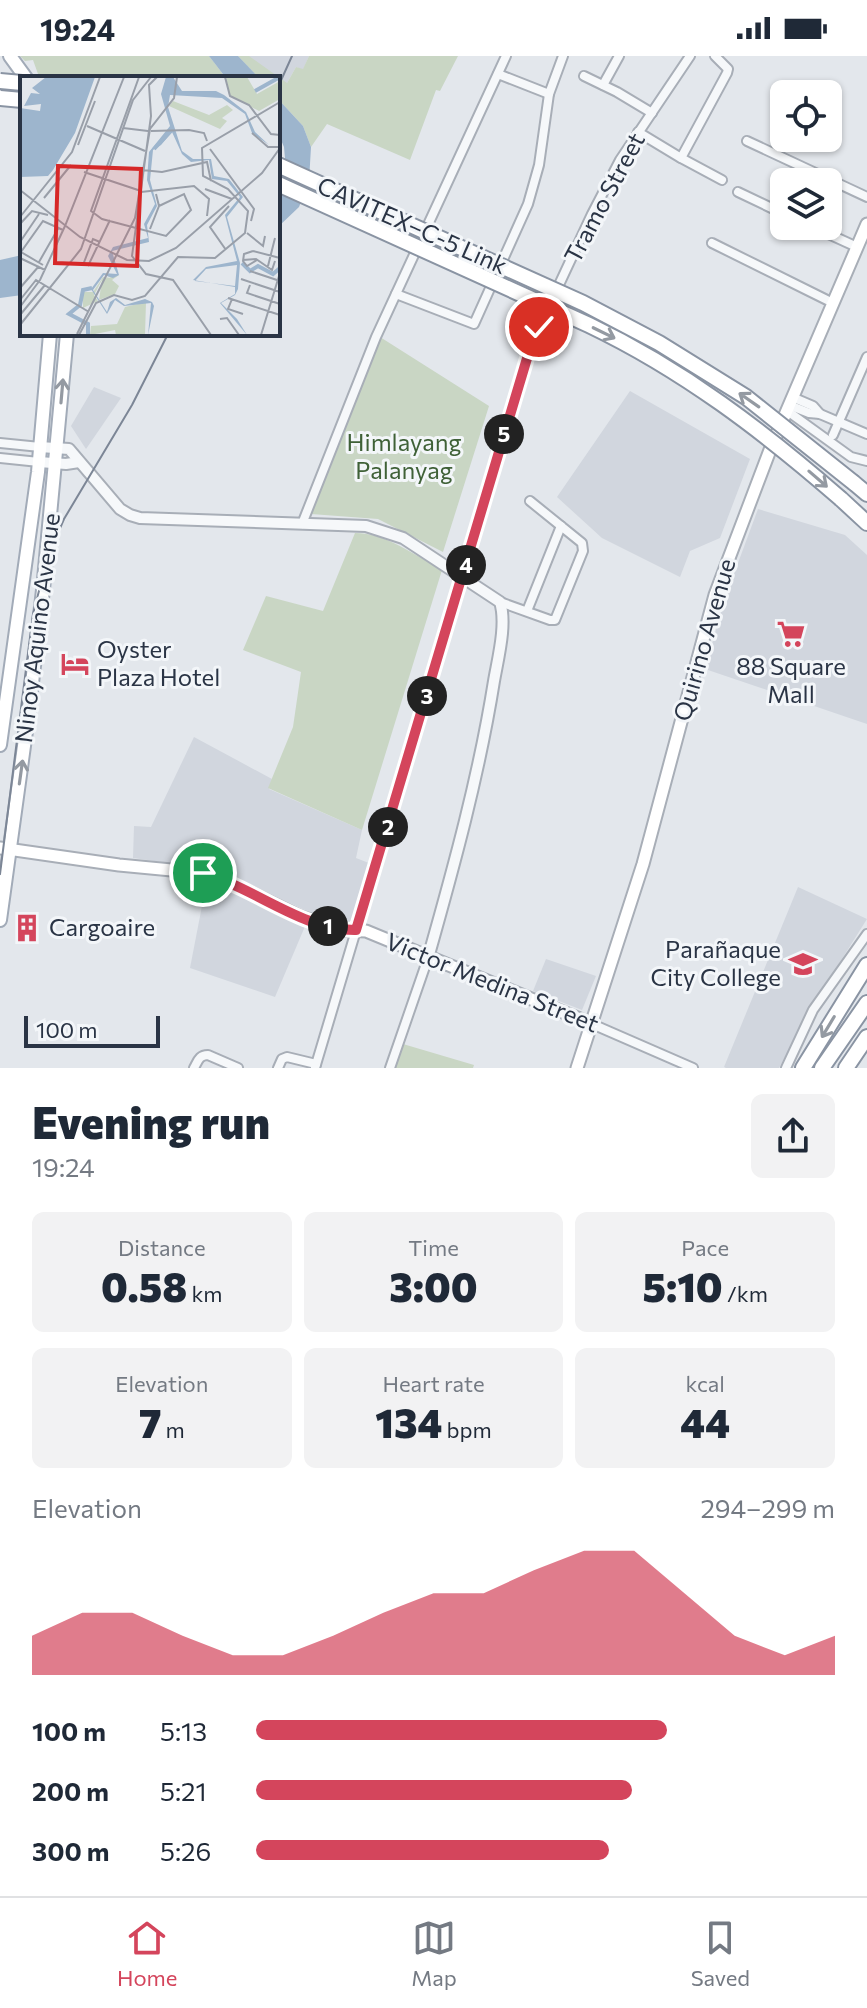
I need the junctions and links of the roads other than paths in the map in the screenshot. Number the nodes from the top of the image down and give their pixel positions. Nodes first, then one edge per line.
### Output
1 (8, 56) edge
2 (506, 56) edge
3 (563, 56) edge
4 (619, 56) edge
5 (690, 56) edge
6 (715, 56) edge
7 (0, 61) edge
8 (498, 74) junction
9 (0, 75) edge
10 (24, 76) edge
11 (584, 76) dead end
12 (0, 81) edge
13 (20, 83) edge
14 (603, 85) junction
15 (549, 94) junction
16 (0, 98) edge
17 (20, 100) edge
18 (20, 103) edge
19 (652, 113) junction
20 (638, 132) junction
21 (747, 141) dead end
22 (681, 158) junction
23 (280, 166) edge
24 (722, 180) dead end
25 (280, 185) edge
26 (738, 192) dead end
27 (867, 197) edge
28 (770, 207) edge
29 (867, 224) edge
30 (842, 240) edge
31 (712, 243) dead end
32 (857, 247) junction
33 (396, 294) junction
34 (833, 303) junction
35 (50, 336) edge
36 (67, 336) edge
37 (867, 357) edge
38 (789, 404) junction
39 (838, 421) junction
40 (867, 434) edge
41 (833, 435) dead end
42 (0, 443) edge
43 (40, 447) junction
44 (57, 448) junction
45 (0, 458) edge
46 (867, 461) edge
47 (39, 462) junction
48 (79, 462) junction
49 (56, 463) junction
50 (867, 494) edge
51 (530, 501) dead end
52 (867, 522) edge
53 (302, 524) junction
54 (561, 526) junction
55 (463, 576) junction
56 (500, 602) junction
57 (527, 611) junction
58 (0, 745) edge
59 (3, 846) edge
60 (0, 920) edge
61 (356, 930) junction
62 (867, 934) edge
63 (428, 958) junction
64 (867, 965) edge
65 (867, 1003) edge
66 (592, 1024) junction
67 (867, 1037) edge
68 (315, 1066) edge
69 (194, 1068) edge
70 (238, 1068) edge
71 (278, 1068) edge
72 (390, 1068) edge
73 (577, 1068) edge
74 (693, 1068) edge
75 (786, 1068) edge
76 (803, 1068) edge
77 (822, 1068) edge
78 (846, 1068) edge

1 - 7 main road
1 - 10 main road
2 - 8 street
3 - 15 street
4 - 14 street
5 - 19 street, Tramo Street
6 - 22 street
8 - 15 street
8 - 33 street
9 - 18 main road
11 - 14 street
12 - 13 highway, bridge
14 - 19 street
15 - 33 street
16 - 17 highway, bridge
19 - 20 street, Tramo Street
20 - 22 street
20 - 55 street, Tramo Street
21 - 27 street
22 - 24 street
50 -> 23 highway, CAVITEX–C-5 Link, bridge
25 -> 52 highway, CAVITEX–C-5 Link, bridge
26 - 28 street
29 - 32 main road, Quirino Avenue
30 - 32 street
31 - 34 street
32 - 34 main road, Quirino Avenue
33 - 53 street
34 - 38 main road, Quirino Avenue
35 - 43 main road, Ninoy Aquino Avenue
44 -> 36 main road, Ninoy Aquino Avenue
37 - 39 street
38 - 39 street
38 - 46 street
38 - 66 main road, Quirino Avenue
39 - 40 street
39 - 41 street
42 - 43 street
43 - 44 street
43 - 47 main road, Ninoy Aquino Avenue
44 - 48 street
44 - 49 main road, Ninoy Aquino Avenue
45 - 47 street
47 - 49 street
47 - 58 main road, Ninoy Aquino Avenue
48 - 49 street
48 - 53 street
59 -> 49 main road, Ninoy Aquino Avenue
51 - 54 street
53 - 55 street
54 - 57 street
54 - 57 street
55 - 56 street
55 - 61 street, Tramo Street
56 - 57 street
56 - 63 street
59 - 60 main road, Ninoy Aquino Avenue
59 - 61 main road, Victor Medina Street
61 - 63 main road, Victor Medina Street
61 - 68 street, Tramo Street
62 - 75 street
63 - 66 main road, Victor Medina Street
63 - 72 street
64 -> 76 highway
65 - 77 highway
66 - 73 main road, Quirino Avenue
66 - 74 street, Victor Medina Street
67 - 78 highway
68 - 71 street
69 - 70 street

